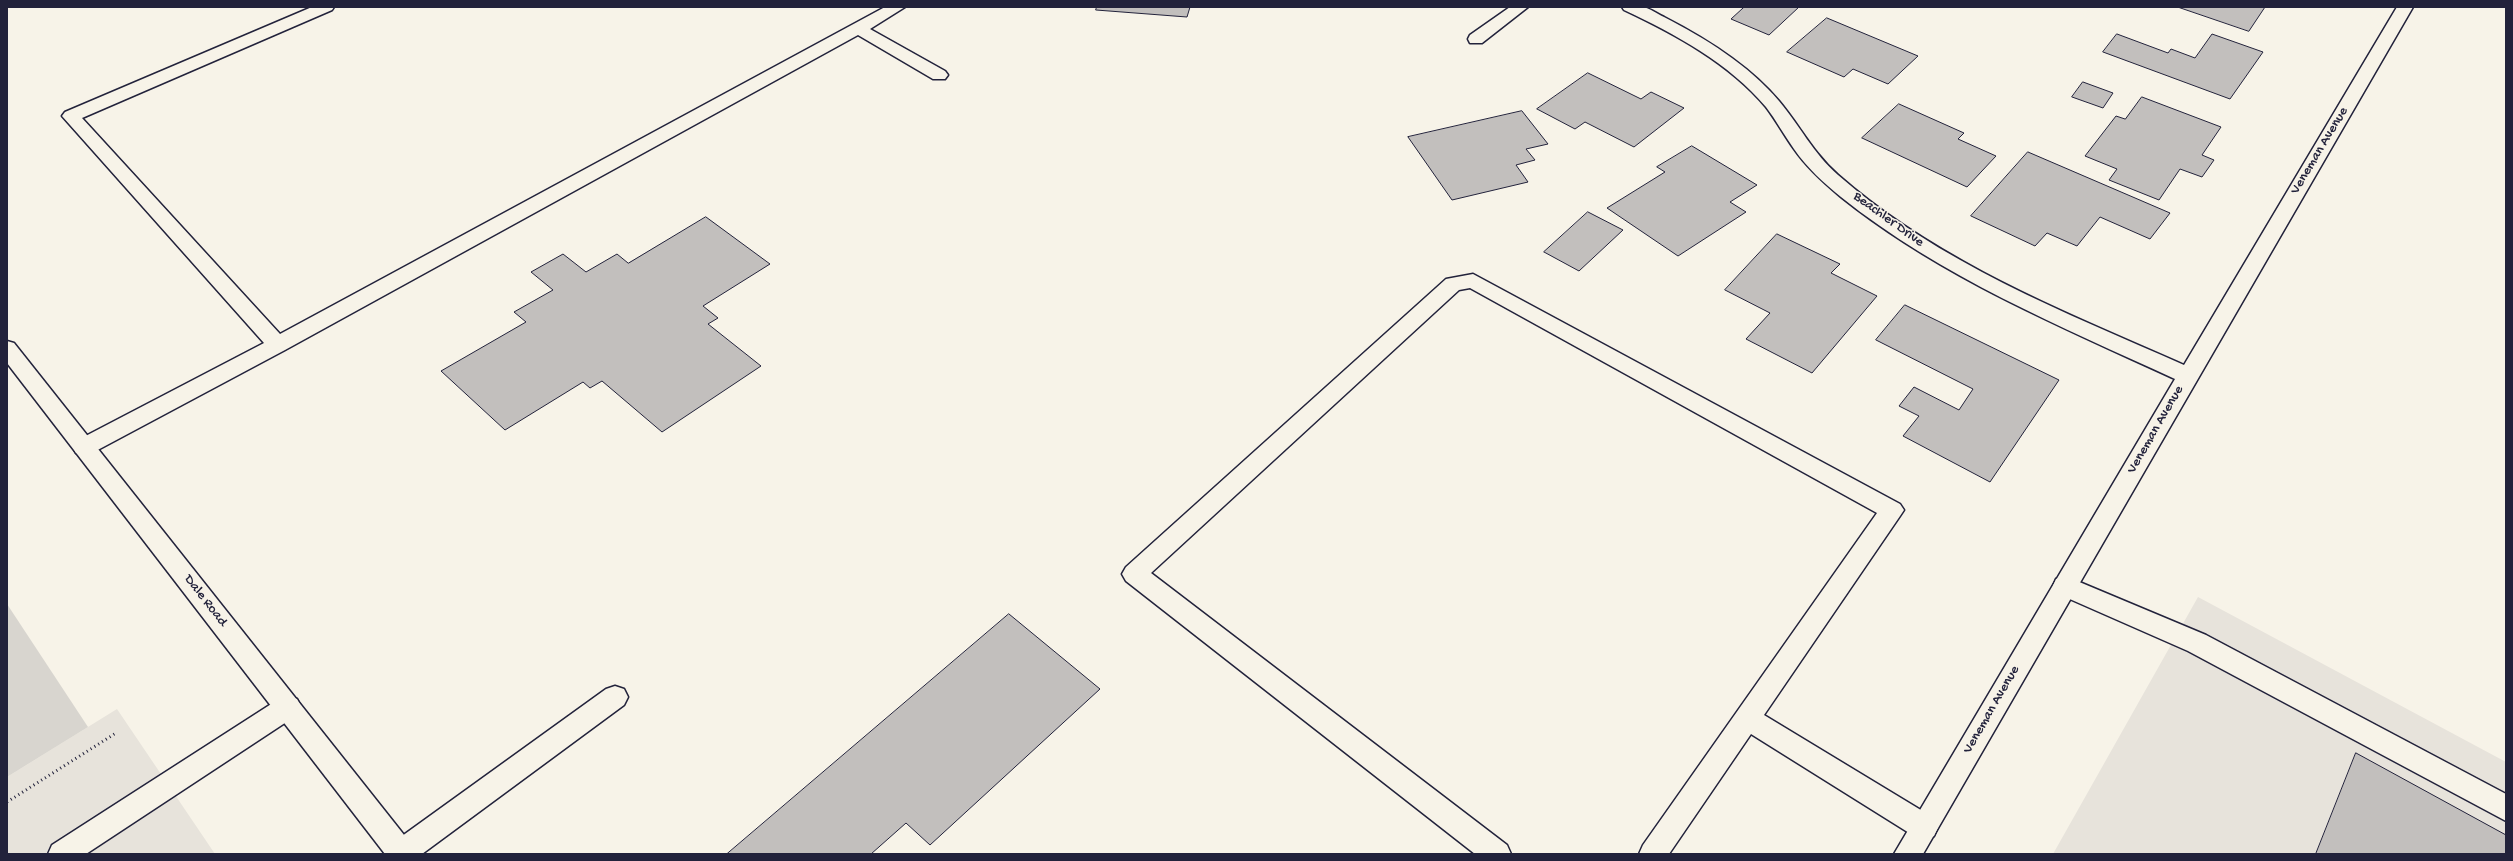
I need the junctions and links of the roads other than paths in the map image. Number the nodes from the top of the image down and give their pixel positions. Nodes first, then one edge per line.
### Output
1 (326, 7) edge
2 (897, 7) edge
3 (1520, 7) edge
4 (1630, 7) edge
5 (2405, 7) edge
6 (858, 28) junction
7 (1476, 39) dead end
8 (939, 75) dead end
9 (278, 345) junction
10 (7, 348) edge
11 (2188, 376) junction
12 (84, 447) junction
13 (2065, 586) junction
14 (615, 697) dead end
15 (288, 707) junction
16 (1747, 718) junction
17 (2506, 808) edge
18 (1924, 827) junction
19 (62, 854) edge
20 (402, 854) edge
21 (1497, 854) edge
22 (1653, 854) edge
23 (1908, 854) edge

1 - 9 street
2 - 6 street
3 - 7 street
4 - 11 street, Beachler Drive
5 - 11 street, Veneman Avenue
6 - 8 street
6 - 9 street
9 - 12 street
10 - 12 street, Dale Road
11 - 13 street, Veneman Avenue
12 - 15 street, Dale Road
13 - 17 street
13 - 18 street, Veneman Avenue
14 - 20 street
15 - 19 street
15 - 20 street, Dale Road
16 - 18 street
16 - 21 street
16 - 22 street
18 - 23 street, Veneman Avenue

